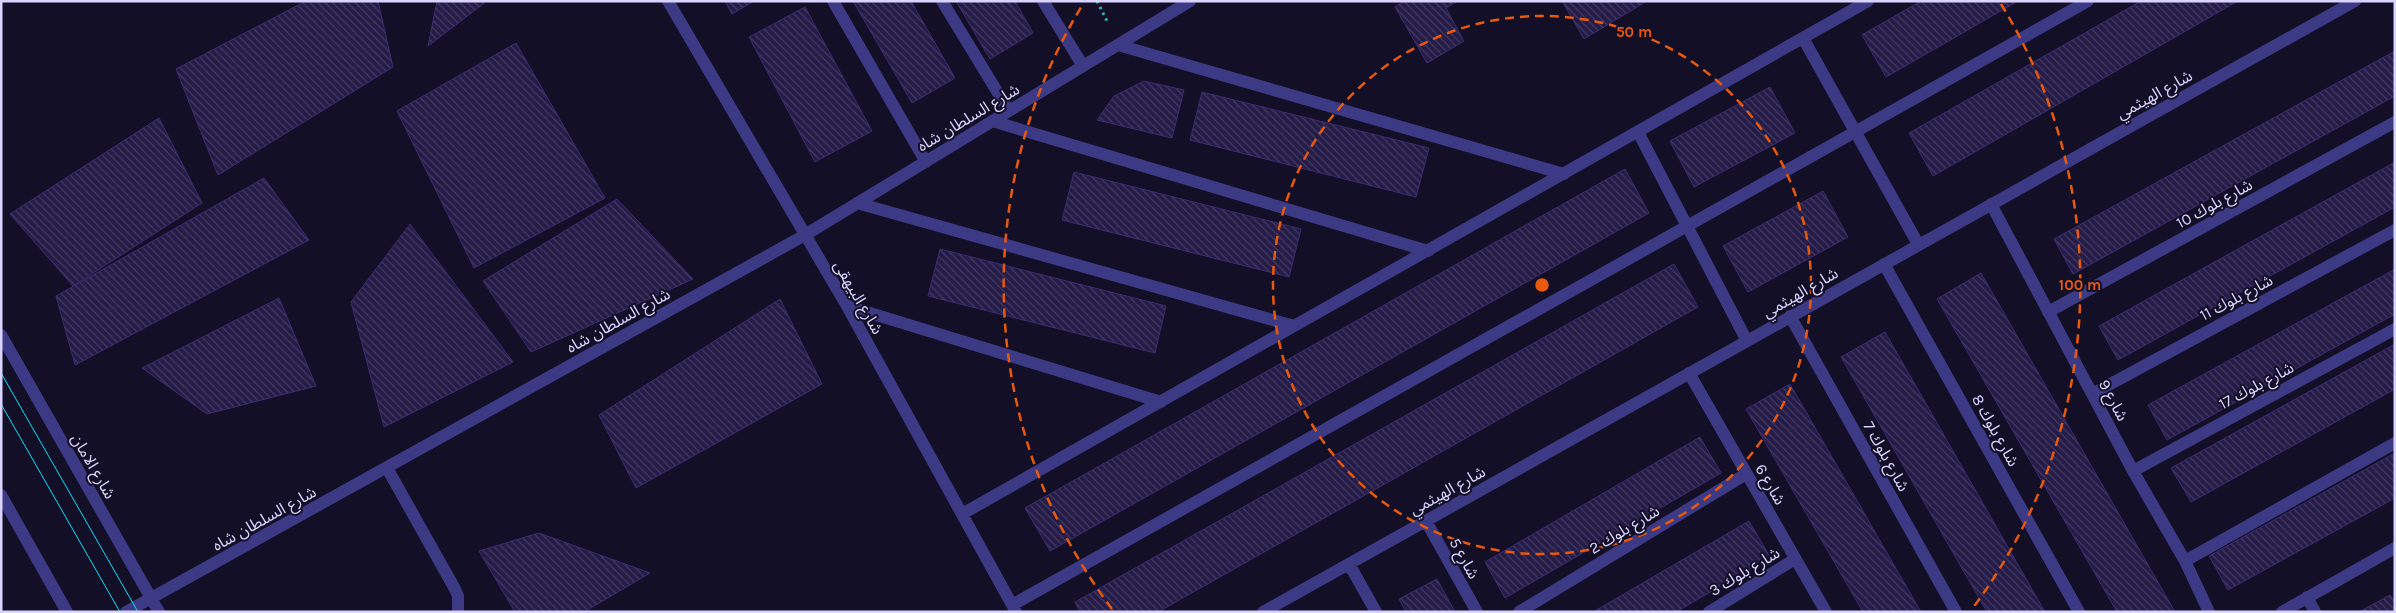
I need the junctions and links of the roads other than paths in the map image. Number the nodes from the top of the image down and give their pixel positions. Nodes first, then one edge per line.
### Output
1 (668, 1) edge
2 (833, 1) edge
3 (942, 1) edge
4 (1044, 1) edge
5 (1190, 1) edge
6 (1868, 1) edge
7 (2088, 1) edge
8 (2355, 1) edge
9 (1803, 38) junction
10 (1118, 44) junction
11 (1083, 66) junction
12 (1009, 111) junction
13 (992, 121) junction
14 (2395, 122) edge
15 (1855, 130) junction
16 (1638, 132) junction
17 (926, 162) junction
18 (1564, 174) junction
19 (857, 203) junction
20 (1991, 204) junction
21 (1686, 225) junction
22 (2395, 230) edge
23 (805, 235) junction
24 (1918, 244) junction
25 (1428, 251) junction
26 (1884, 264) junction
27 (847, 306) junction
28 (2048, 312) junction
29 (1790, 316) junction
30 (1294, 326) junction
31 (2395, 329) edge
32 (1, 335) edge
33 (1747, 341) junction
34 (1689, 373) junction
35 (2092, 394) junction
36 (1161, 402) junction
37 (2395, 444) edge
38 (388, 468) junction
39 (2133, 471) junction
40 (1746, 474) junction
41 (1, 495) edge
42 (962, 514) junction
43 (1426, 520) junction
44 (2393, 554) edge
45 (1795, 559) junction
46 (2185, 561) junction
47 (1349, 564) junction
48 (2307, 597) junction
49 (151, 599) junction
50 (1014, 608) edge
51 (67, 612) edge
52 (126, 612) edge
53 (159, 612) edge
54 (458, 612) edge
55 (1263, 612) edge
56 (1376, 612) edge
57 (1477, 612) edge
58 (1519, 612) edge
59 (1709, 612) edge
60 (1826, 612) edge
61 (1956, 612) edge
62 (2079, 612) edge
63 (2210, 612) edge
64 (2282, 612) edge
65 (2315, 612) edge

1 - 23 street, شارع البيهقى
2 - 17 street
3 - 12 street
4 - 11 street
5 - 10 street, شارع السلطان شاه
6 - 9 street
7 - 15 street
8 - 20 street, شارع الهيثمي
9 - 15 street
9 - 16 street
10 - 11 street, شارع السلطان شاه
10 - 18 street
11 - 12 street, شارع السلطان شاه
12 - 13 street, شارع السلطان شاه
13 - 17 street, شارع السلطان شاه
13 - 25 street
14 - 28 street, شارع بلوك 10
15 - 21 street
15 - 24 street
16 - 18 street
16 - 21 street
17 - 19 street, شارع السلطان شاه
18 - 25 street
19 - 23 street, شارع السلطان شاه
19 - 30 street
20 - 24 street, شارع الهيثمي
20 - 28 street, شارع 9
21 - 33 street
21 - 50 street
22 - 35 street, شارع بلوك 11
23 - 27 street, شارع البيهقى
23 - 38 street, شارع السلطان شاه
24 - 26 street, شارع الهيثمي
25 - 30 street
26 - 29 street, شارع الهيثمي
26 - 62 street, شارع بلوك 8
27 - 36 street
27 - 42 street, شارع البيهقى
28 - 35 street, شارع 9
29 - 33 street, شارع الهيثمي
29 - 61 street, شارع بلوك 7
30 - 36 street
31 - 39 street, شارع بلوك 17
32 - 49 street, شارع الامان
33 - 34 street, شارع الهيثمي
34 - 40 street, شارع 6
34 - 43 street, شارع الهيثمي
35 - 39 street, شارع 9
36 - 42 street
37 - 46 street
38 - 49 street, شارع السلطان شاه
38 - 54 street
39 - 46 street, شارع 9
40 - 45 street, شارع 6
40 - 58 street, شارع بلوك 2
41 - 51 street
42 - 50 street, شارع البيهقى
43 - 47 street, شارع الهيثمي
43 - 57 street, شارع 5
44 - 48 street
45 - 59 street, شارع بلوك 3
45 - 60 street, شارع 6
46 - 63 street, شارع 9
47 - 55 street, شارع الهيثمي
47 - 56 street
48 - 64 street
48 - 65 street
49 - 52 street, شارع السلطان شاه
49 - 53 street, شارع الامان

